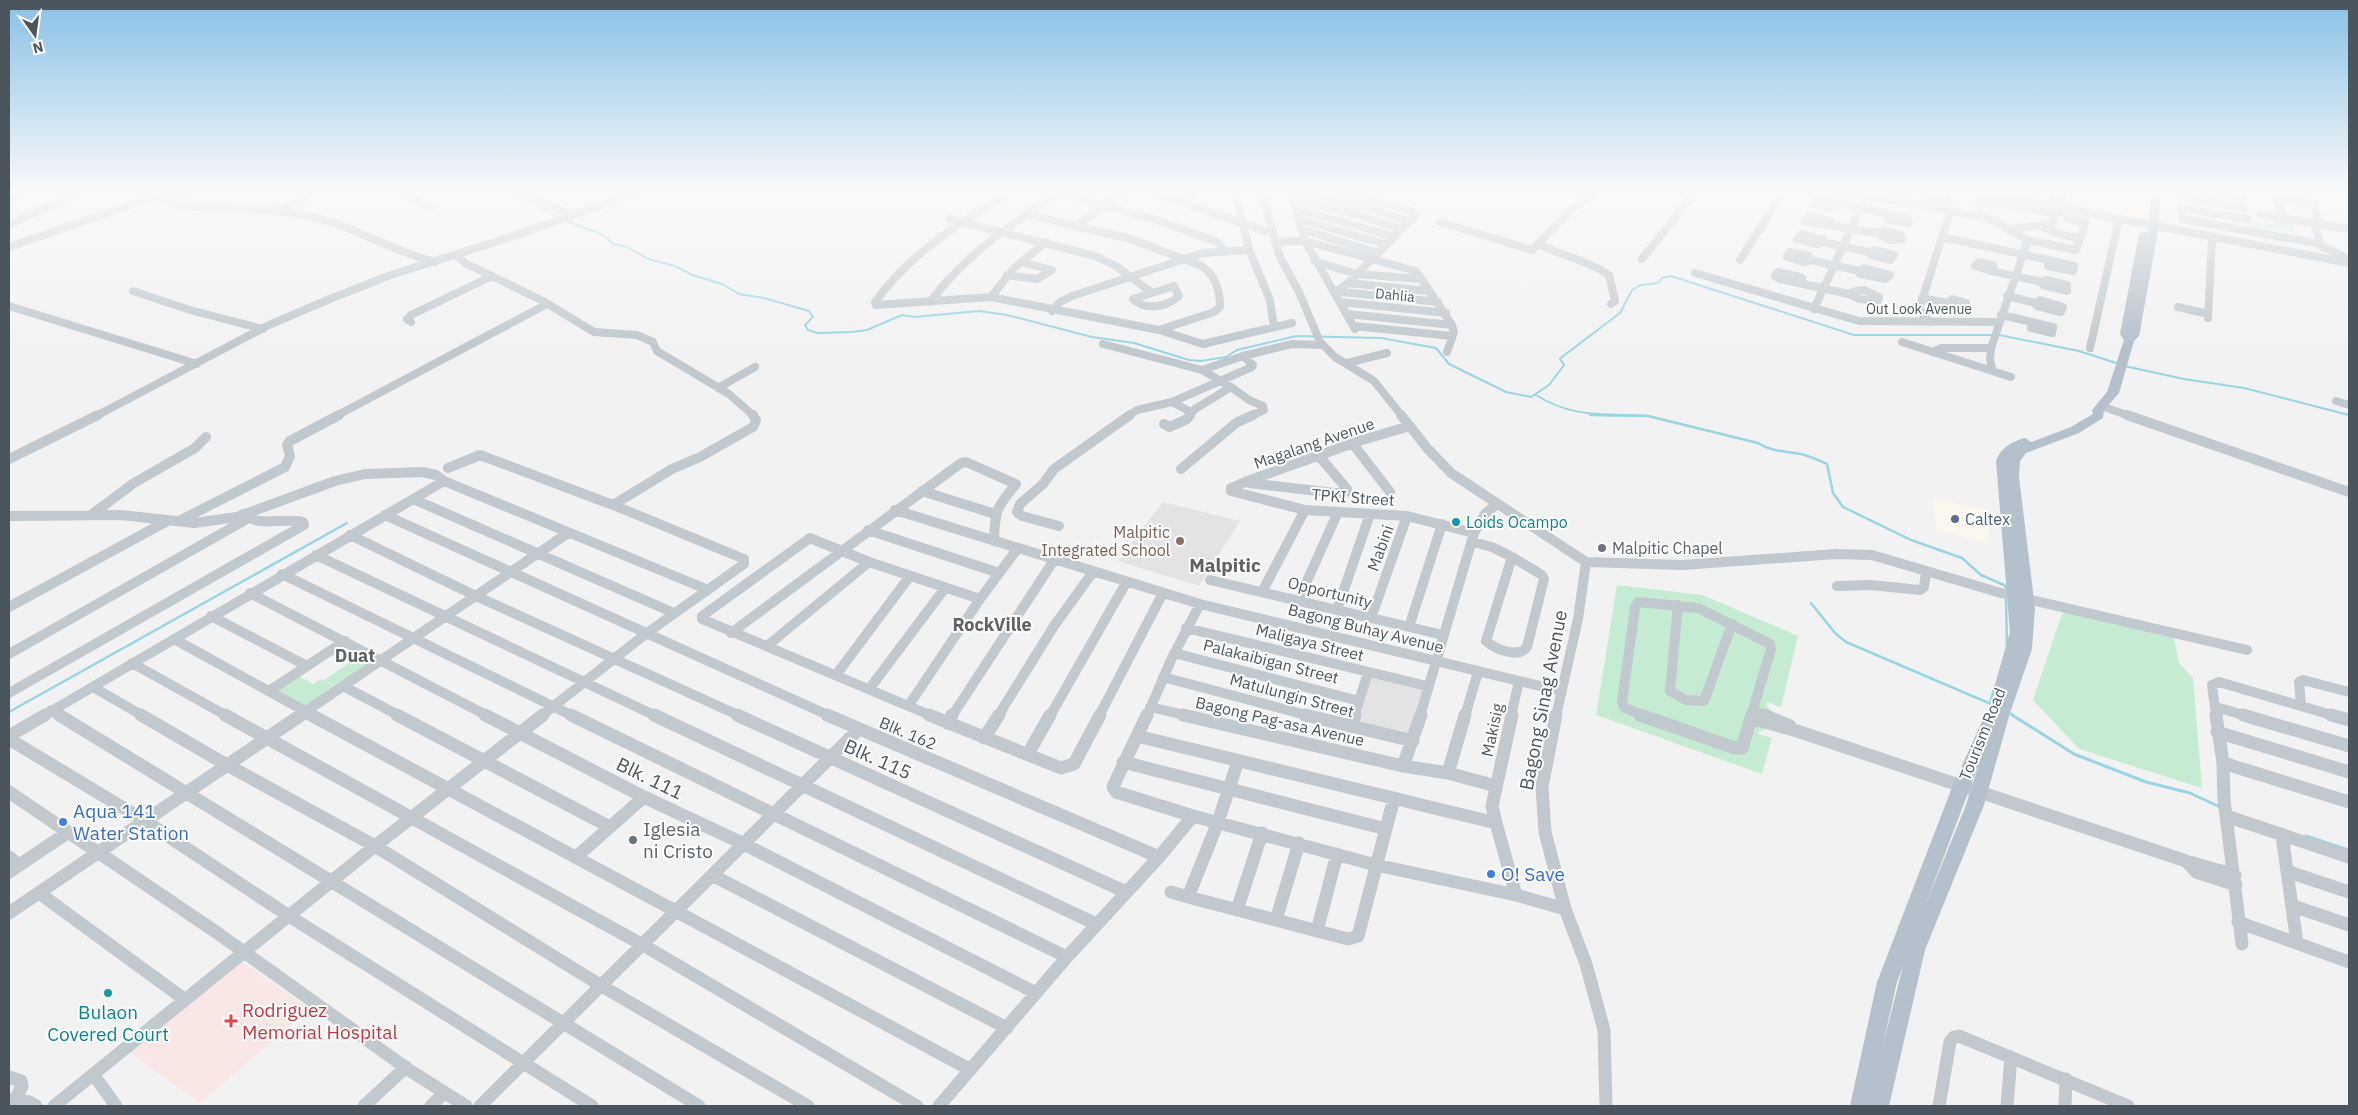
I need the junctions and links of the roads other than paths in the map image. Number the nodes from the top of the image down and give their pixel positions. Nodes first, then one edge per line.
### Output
1 (23, 243) edge
2 (383, 243) edge
3 (493, 243) edge
4 (932, 243) edge
5 (990, 243) edge
6 (1045, 243) edge
7 (1050, 243) edge
8 (1142, 243) edge
9 (1218, 243) edge
10 (1247, 243) edge
11 (1274, 243) edge
12 (1306, 243) edge
13 (1312, 243) edge
14 (1346, 243) edge
15 (1382, 243) edge
16 (1505, 243) edge
17 (1655, 243) edge
18 (1751, 243) edge
19 (1828, 243) edge
20 (1845, 243) edge
21 (1940, 243) edge
22 (1970, 243) edge
23 (2027, 243) edge
24 (2042, 243) edge
25 (2079, 243) edge
26 (2114, 243) edge
27 (2147, 243) edge
28 (2212, 243) edge
29 (2241, 243) edge
30 (2315, 243) edge
31 (1385, 244) joint
32 (1540, 244) joint
33 (2320, 244) joint
34 (1844, 246) junction
35 (9, 248) edge
36 (1249, 250) junction
37 (1225, 251) junction
38 (1869, 252) dead end
39 (1378, 253) junction
40 (2022, 254) junction
41 (456, 256) junction
42 (1182, 258) junction
43 (1642, 259) dead end
44 (1370, 260) junction
45 (1740, 260) dead end
46 (1810, 260) dead end
47 (1315, 261) junction
48 (436, 262) junction
49 (1021, 262) junction
50 (2349, 262) edge
51 (1835, 265) junction
52 (2074, 266) dead end
53 (1978, 268) dead end
54 (1860, 271) dead end
55 (1695, 273) dead end
56 (1356, 274) junction
57 (1007, 275) junction
58 (492, 276) junction
59 (1130, 276) junction
60 (1775, 276) dead end
61 (2015, 276) junction
62 (1421, 279) junction
63 (2042, 282) dead end
64 (1348, 283) junction
65 (1824, 289) junction
66 (133, 291) dead end
67 (1428, 291) junction
68 (1152, 292) junction
69 (1334, 292) junction
70 (2007, 296) junction
71 (991, 298) junction
72 (1922, 298) junction
73 (933, 301) junction
74 (1341, 302) junction
75 (1438, 302) junction
76 (1878, 302) dead end
77 (1947, 303) dead end
78 (2036, 303) dead end
79 (547, 304) junction
80 (1611, 304) dead end
81 (9, 306) edge
82 (2178, 307) dead end
83 (1814, 309) junction
84 (1052, 311) junction
85 (1446, 313) junction
86 (1348, 314) junction
87 (2000, 318) junction
88 (411, 322) dead end
89 (1930, 322) junction
90 (1292, 323) dead end
91 (1452, 325) junction
92 (1274, 327) junction
93 (2053, 327) dead end
94 (263, 329) junction
95 (1159, 330) junction
96 (1452, 336) junction
97 (2129, 340) joint
98 (1319, 341) junction
99 (1902, 342) dead end
100 (1103, 344) dead end
101 (1992, 344) junction
102 (2090, 348) dead end
103 (1447, 352) dead end
104 (1933, 352) junction
105 (1387, 353) dead end
106 (1243, 356) junction
107 (2123, 357) joint
108 (1347, 363) junction
109 (197, 364) junction
110 (755, 367) dead end
111 (1202, 370) junction
112 (1994, 371) junction
113 (2011, 377) dead end
114 (1222, 380) junction
115 (1231, 387) junction
116 (718, 388) junction
117 (2336, 401) dead end
118 (1172, 402) junction
119 (2349, 405) edge
120 (2099, 408) junction
121 (1192, 412) junction
122 (1164, 424) dead end
123 (1410, 426) junction
124 (206, 436) dead end
125 (1353, 444) junction
126 (1319, 456) junction
127 (9, 460) edge
128 (448, 468) dead end
129 (1180, 469) dead end
130 (444, 481) junction
131 (1245, 482) junction
132 (1231, 490) joint
133 (922, 492) junction
134 (1390, 492) dead end
135 (2349, 492) edge
136 (413, 499) junction
137 (1497, 504) junction
138 (613, 505) junction
139 (895, 510) junction
140 (1305, 510) junction
141 (1338, 512) junction
142 (91, 514) junction
143 (995, 514) junction
144 (1370, 514) junction
145 (385, 515) junction
146 (9, 516) edge
147 (1407, 516) junction
148 (245, 517) junction
149 (173, 521) junction
150 (1442, 524) junction
151 (1059, 526) dead end
152 (868, 530) junction
153 (568, 533) junction
154 (350, 536) junction
155 (1473, 537) junction
156 (994, 541) junction
157 (1018, 548) junction
158 (840, 550) junction
159 (316, 554) junction
160 (537, 554) junction
161 (1512, 557) junction
162 (1054, 560) junction
163 (869, 562) junction
164 (1586, 562) junction
165 (509, 572) junction
166 (1093, 572) junction
167 (1926, 572) junction
168 (999, 573) junction
169 (282, 574) junction
170 (910, 576) junction
171 (1210, 580) dead end
172 (1126, 583) junction
173 (1837, 586) dead end
174 (945, 588) junction
175 (709, 591) junction
176 (250, 592) junction
177 (1262, 592) junction
178 (1164, 593) junction
179 (476, 596) junction
180 (2014, 596) junction
181 (980, 599) junction
182 (726, 600) junction
183 (1298, 601) junction
184 (1200, 604) junction
185 (1678, 605) junction
186 (9, 607) edge
187 (1337, 610) junction
188 (674, 613) junction
189 (211, 616) junction
190 (446, 616) junction
191 (1370, 618) junction
192 (1732, 624) junction
193 (1408, 627) junction
194 (1186, 628) junction
195 (647, 633) junction
196 (730, 633) junction
197 (1443, 635) junction
198 (174, 639) junction
199 (414, 639) junction
200 (345, 640) junction
201 (767, 646) junction
202 (2247, 650) dead end
203 (1174, 653) junction
204 (9, 654) edge
205 (615, 658) junction
206 (382, 660) junction
207 (1435, 661) junction
208 (132, 663) junction
209 (307, 666) junction
210 (1478, 672) junction
211 (1368, 673) junction
212 (836, 675) junction
213 (1164, 678) junction
214 (1519, 681) junction
215 (585, 682) junction
216 (343, 686) junction
217 (1427, 686) junction
218 (93, 687) junction
219 (870, 688) junction
220 (1561, 690) junction
221 (269, 691) junction
222 (2349, 692) edge
223 (9, 693) edge
224 (1359, 700) junction
225 (2302, 704) junction
226 (909, 705) junction
227 (554, 707) junction
228 (1150, 707) junction
229 (2216, 707) junction
230 (51, 710) junction
231 (306, 711) junction
232 (1752, 714) junction
233 (2349, 720) edge
234 (947, 723) junction
235 (1351, 727) junction
236 (858, 730) junction
237 (2217, 732) junction
238 (521, 734) junction
239 (1137, 736) junction
240 (9, 737) edge
241 (268, 737) junction
242 (984, 738) junction
243 (1413, 741) junction
244 (2349, 746) edge
245 (1028, 754) junction
246 (831, 758) junction
247 (485, 762) junction
248 (1123, 762) junction
249 (1238, 762) junction
250 (2223, 762) junction
251 (227, 765) junction
252 (1403, 766) junction
253 (2349, 772) edge
254 (1448, 773) junction
255 (802, 785) junction
256 (1496, 786) junction
257 (1969, 788) junction
258 (1228, 789) junction
259 (448, 790) junction
260 (9, 792) edge
261 (187, 793) junction
262 (644, 797) junction
263 (1394, 798) junction
264 (2349, 802) edge
265 (2225, 809) junction
266 (775, 814) junction
267 (1193, 816) junction
268 (411, 819) junction
269 (144, 821) junction
270 (1218, 822) junction
271 (1496, 823) junction
272 (610, 827) junction
273 (1386, 829) junction
274 (67, 833) junction
275 (1262, 833) junction
276 (2282, 835) junction
277 (744, 844) junction
278 (1299, 844) junction
279 (375, 846) junction
280 (98, 852) junction
281 (1337, 854) junction
282 (576, 857) junction
283 (1159, 857) junction
284 (2349, 857) edge
285 (12, 865) edge
286 (1376, 866) junction
287 (2289, 872) junction
288 (712, 875) junction
289 (2236, 880) junction
290 (332, 882) junction
291 (1126, 892) junction
292 (1171, 892) dead end
293 (2349, 892) edge
294 (39, 893) junction
295 (1516, 895) junction
296 (1188, 898) junction
297 (2293, 906) junction
298 (1565, 909) junction
299 (677, 910) junction
300 (1237, 910) junction
301 (9, 913) edge
302 (289, 916) junction
303 (1276, 920) junction
304 (2238, 922) junction
305 (1096, 924) junction
306 (2349, 925) edge
307 (1317, 931) junction
308 (2296, 943) junction
309 (2242, 944) dead end
310 (643, 945) junction
311 (244, 951) junction
312 (1067, 957) junction
313 (2349, 962) edge
314 (600, 985) junction
315 (1036, 993) junction
316 (184, 999) junction
317 (563, 1023) junction
318 (1007, 1028) junction
319 (2011, 1057) junction
320 (525, 1062) junction
321 (406, 1067) junction
322 (969, 1069) junction
323 (93, 1074) junction
324 (9, 1077) edge
325 (2066, 1079) junction
326 (444, 1093) junction
327 (12, 1099) edge
328 (2122, 1105) edge
329 (36, 1106) edge
330 (54, 1106) edge
331 (116, 1106) edge
332 (364, 1106) edge
333 (431, 1106) edge
334 (466, 1106) edge
335 (480, 1106) edge
336 (592, 1106) edge
337 (699, 1106) edge
338 (808, 1106) edge
339 (917, 1106) edge
340 (938, 1106) edge
341 (1606, 1106) edge
342 (1860, 1106) edge
343 (1879, 1106) edge
344 (1939, 1106) edge
345 (2007, 1106) edge
346 (2065, 1106) edge

1 - 35 street
2 - 48 street
3 - 41 street
4 - 73 street
5 - 73 street
6 - 49 street
7 - 59 street
8 - 42 street
9 - 37 street
10 - 36 street
11 - 98 street
12 - 47 street
13 - 44 street
14 - 39 street
15 - 31 street
16 - 32 street
17 - 43 street
18 - 45 street
19 - 34 street
20 - 34 street
21 - 72 street
22 - 40 street
23 - 40 street
24 - 25 street
26 - 102 street
27 - 97 main road, Tourism Road
28 - 82 street
29 - 50 street
30 - 33 street
31 - 39 street
32 - 80 street
33 - 50 street
34 - 38 street
34 - 51 street
36 - 37 street
36 - 92 street
37 - 42 street
39 - 44 street
40 - 52 street
40 - 61 street
41 - 48 street
41 - 58 street
42 - 59 street
42 - 95 street
44 - 56 street
44 - 62 street
46 - 51 street
47 - 56 street
47 - 69 street
48 - 94 street
49 - 57 street
49 - 57 street
51 - 54 street
51 - 65 street
53 - 61 street
55 - 83 street, Out Look Avenue
56 - 62 street
56 - 64 street
57 - 71 street
58 - 79 street
58 - 88 street
59 - 68 street
59 - 84 street
60 - 65 street
61 - 63 street
61 - 70 street
62 - 67 street
64 - 67 street
64 - 69 street
65 - 76 street
65 - 83 street
66 - 94 street
67 - 75 street
68 - 68 street
69 - 74 street
69 - 75 street
70 - 78 street
70 - 87 street
71 - 73 street
71 - 84 street
72 - 77 street
72 - 89 street
74 - 85 street, Dahlia
74 - 86 street
75 - 85 street
79 - 116 street
79 - 149 street
81 - 109 street
83 - 89 street, Out Look Avenue
84 - 95 street
85 - 91 street
86 - 91 street
86 - 96 street
87 - 89 street, Out Look Avenue
87 - 93 street, Out Look Avenue
87 - 101 street
90 - 92 street
91 - 96 street
92 - 95 street
94 - 109 street
96 - 103 street
97 - 107 main road, Tourism Road
98 - 106 street
98 - 108 street
99 - 104 street
100 - 111 street
101 - 104 street
101 - 112 street
104 - 112 street
105 - 108 street
106 - 111 street
106 - 114 street
107 - 120 main road, Tourism Road
108 - 123 street
109 - 127 street
110 - 116 street
111 - 114 street
112 - 113 street
114 - 115 street
114 - 118 street
115 - 121 street
115 - 129 street
116 - 138 street
117 - 119 street
118 - 121 street
118 - 151 street
120 - 135 street
120 - 180 main road, Tourism Road
121 - 122 street
123 - 125 street, Magalang Avenue
123 - 137 street
124 - 142 street
125 - 126 street, Magalang Avenue
125 - 134 street
126 - 131 street, Magalang Avenue
126 - 131 street
128 - 138 street
130 - 136 street
130 - 148 street
130 - 153 street
131 - 132 street, Magalang Avenue
132 - 140 street, TPKI Street
133 - 139 street
133 - 143 street
133 - 143 street
136 - 145 street
136 - 160 street
137 - 155 street
137 - 164 street
138 - 175 street
139 - 152 street
139 - 156 street, Bagong Buhay Avenue
140 - 141 street, TPKI Street
140 - 177 street
141 - 144 street, TPKI Street
141 - 183 street
142 - 146 street
142 - 149 street
143 - 156 street
144 - 147 street, TPKI Street
144 - 187 street
145 - 154 street
145 - 165 street, Blk. 162
147 - 150 street, TPKI Street
147 - 191 street, Mabini
148 - 149 street
148 - 204 street
148 - 223 street
149 - 186 street
150 - 155 street, TPKI Street
150 - 193 street
152 - 158 street
152 - 168 street
153 - 160 street
153 - 175 street
154 - 159 street
154 - 179 street, Blk. 115
155 - 161 street, TPKI Street
155 - 197 street
156 - 157 street, Bagong Buhay Avenue
157 - 162 street, Bagong Buhay Avenue
157 - 168 street
158 - 163 street
158 - 182 street
158 - 196 street
159 - 169 street
159 - 190 street
160 - 165 street
160 - 188 street
161 - 161 street, TPKI Street
162 - 166 street, Bagong Buhay Avenue
162 - 234 street
163 - 170 street
163 - 201 street
164 - 167 street
164 - 220 street, Bagong Sinag Avenue
165 - 179 street
165 - 195 street, Blk. 162
166 - 172 street, Bagong Buhay Avenue
166 - 242 street
167 - 173 street
167 - 180 street
168 - 181 street
169 - 176 street
169 - 199 street
170 - 174 street
170 - 212 street
171 - 177 street, Opportunity
172 - 178 street, Bagong Buhay Avenue
172 - 245 street
174 - 181 street
174 - 219 street
175 - 182 street
175 - 188 street
176 - 189 street
176 - 200 street, Blk. 111
177 - 183 street, Opportunity
178 - 184 street, Bagong Buhay Avenue
178 - 245 street
179 - 190 street
179 - 205 street, Blk. 115
180 - 202 street
180 - 257 main road, Tourism Road
181 - 226 street
182 - 196 street
183 - 187 street, Opportunity
184 - 194 street
184 - 207 street, Bagong Buhay Avenue
185 - 192 street
185 - 192 street
185 - 232 street
187 - 191 street, Opportunity
188 - 195 street
189 - 198 street
189 - 209 street
190 - 199 street
190 - 215 street
191 - 193 street, Opportunity
192 - 232 street
193 - 197 street, Opportunity
194 - 203 street
194 - 211 street, Maligaya Street
195 - 205 street
195 - 236 street, Blk. 162
196 - 201 street
197 - 207 street
198 - 208 street
198 - 221 street
199 - 206 street
199 - 227 street
200 - 206 street, Blk. 111
200 - 209 street
201 - 212 street
203 - 213 street
203 - 224 street, Palakaibigan Street
205 - 215 street
205 - 246 street, Blk. 115
206 - 216 street
206 - 238 street, Blk. 111
207 - 210 street, Bagong Buhay Avenue
207 - 217 street
208 - 218 street
208 - 241 street
209 - 221 street
210 - 214 street, Bagong Buhay Avenue
210 - 254 street
211 - 217 street, Maligaya Street
211 - 224 street
212 - 219 street
213 - 228 street
213 - 235 street, Matulungin Street
214 - 220 street, Bagong Buhay Avenue
214 - 256 street, Makisig
215 - 227 street
215 - 255 street
216 - 231 street
216 - 247 street
217 - 243 street
218 - 230 street
218 - 251 street
219 - 226 street
220 - 298 street, Bagong Sinag Avenue
221 - 231 street
222 - 225 street
224 - 235 street
225 - 229 street
225 - 233 street
226 - 234 street
227 - 238 street
227 - 266 street
228 - 239 street
228 - 252 street, Bagong Pag-asa Avenue
229 - 237 street
229 - 244 street
230 - 240 street
230 - 261 street
231 - 241 street
231 - 259 street
232 - 257 street
234 - 242 street
235 - 243 street, Matulungin Street
236 - 246 street
236 - 283 street, Blk. 162
237 - 250 street
237 - 253 street
238 - 247 street
238 - 262 street, Blk. 111
239 - 248 street
239 - 249 street
240 - 269 street
241 - 251 street
241 - 268 street
242 - 245 street
243 - 252 street
246 - 255 street
246 - 291 street, Blk. 115
247 - 259 street
247 - 272 street
248 - 258 street
248 - 267 street
249 - 258 street
249 - 263 street
250 - 264 street
250 - 265 street
251 - 261 street
251 - 279 street
252 - 254 street, Bagong Pag-asa Avenue
254 - 256 street, Bagong Pag-asa Avenue
255 - 266 street
255 - 305 street
256 - 271 street, Makisig
257 - 289 street
257 - 342 main road, Tourism Road
257 - 343 main road, Tourism Road
258 - 270 street
258 - 273 street
259 - 268 street
259 - 282 street
260 - 274 street
261 - 269 street
261 - 290 street
262 - 272 street
262 - 277 street, Blk. 111
263 - 271 street
263 - 273 street
265 - 276 street
265 - 289 street
266 - 277 street
266 - 312 street
267 - 270 street
267 - 283 street
268 - 279 street
268 - 310 street
269 - 280 street
269 - 302 street
270 - 275 street
270 - 296 street
271 - 295 street, Makisig
272 - 282 street
273 - 286 street
274 - 280 street
274 - 285 street
275 - 278 street
275 - 300 street
276 - 284 street
276 - 287 street
277 - 288 street
277 - 315 street, Blk. 111
278 - 281 street
278 - 303 street
279 - 290 street
279 - 314 street
280 - 294 street
280 - 311 street
281 - 286 street
281 - 307 street
282 - 299 street
283 - 291 street
286 - 295 street
286 - 307 street
287 - 293 street
287 - 297 street
288 - 299 street
288 - 318 street
289 - 304 street
290 - 302 street
290 - 317 street
291 - 305 street
292 - 296 street
294 - 301 street
294 - 316 street
295 - 298 street
296 - 300 street
297 - 306 street
297 - 308 street
298 - 341 street, Bagong Sinag Avenue
299 - 310 street
299 - 322 street
300 - 303 street
302 - 311 street
302 - 320 street
303 - 307 street
304 - 308 street
304 - 309 street
305 - 312 street
308 - 313 street
310 - 314 street
310 - 339 street
311 - 316 street
311 - 321 street
312 - 315 street
314 - 317 street
314 - 338 street
315 - 318 street
316 - 323 street
317 - 320 street
317 - 337 street
318 - 322 street
319 - 325 street
319 - 344 street
319 - 345 street
320 - 335 street
320 - 336 street
321 - 326 street
321 - 332 street
322 - 340 street
323 - 330 street
323 - 331 street
324 - 327 street
325 - 328 street
325 - 346 street
326 - 333 street
326 - 334 street
327 - 329 street

